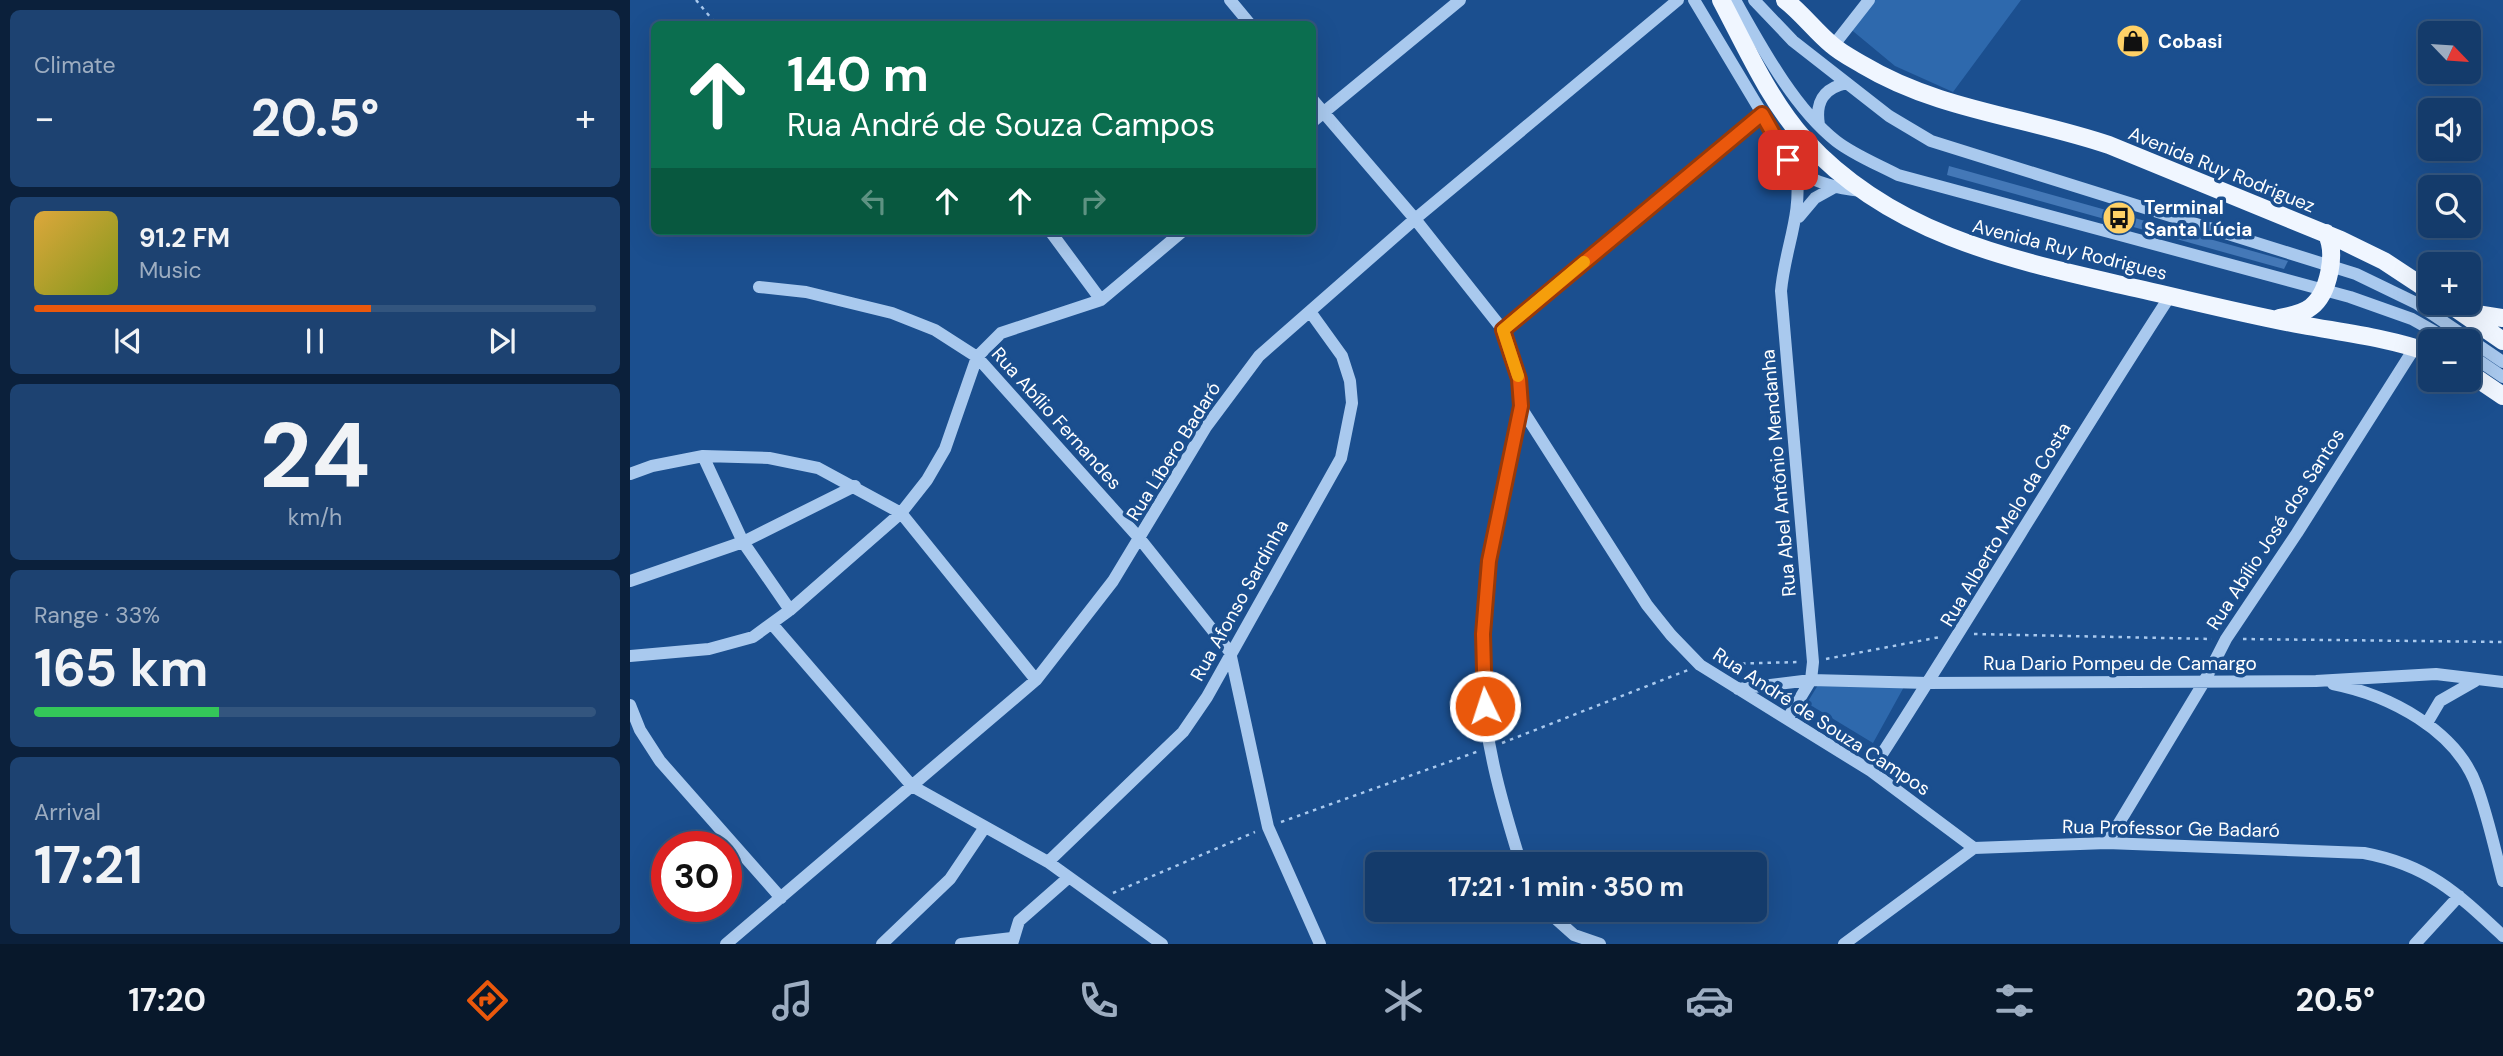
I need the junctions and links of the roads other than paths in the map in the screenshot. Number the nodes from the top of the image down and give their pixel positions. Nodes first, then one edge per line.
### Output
1 (1230, 0) edge
2 (1460, 0) edge
3 (1678, 0) edge
4 (1694, 0) edge
5 (1721, 0) edge
6 (1735, 0) edge
7 (1754, 0) edge
8 (1869, 0) edge
9 (1787, 1) edge
10 (1248, 21) edge
11 (1833, 46) junction
12 (1847, 83) junction
13 (1316, 104) edge
14 (1324, 113) junction
15 (1762, 114) junction
16 (1316, 119) edge
17 (1820, 126) junction
18 (1796, 170) junction
19 (1833, 188) junction
20 (1866, 192) junction
21 (1415, 219) junction
22 (1797, 220) junction
23 (2326, 233) junction
24 (1053, 235) edge
25 (1178, 235) edge
26 (2330, 265) junction
27 (2418, 283) edge
28 (759, 287) dead end
29 (2323, 290) junction
30 (2170, 296) junction
31 (1101, 300) junction
32 (1311, 313) junction
33 (2465, 315) edge
34 (2478, 315) edge
35 (2503, 318) edge
36 (2275, 319) junction
37 (2427, 329) edge
38 (1503, 330) junction
39 (2503, 341) edge
40 (2418, 349) edge
41 (977, 357) junction
42 (2418, 357) edge
43 (2481, 361) edge
44 (2499, 372) edge
45 (2481, 373) edge
46 (1521, 406) junction
47 (703, 456) junction
48 (630, 474) edge
49 (855, 486) junction
50 (901, 513) junction
51 (1140, 539) junction
52 (743, 542) junction
53 (630, 581) edge
54 (790, 610) junction
55 (772, 624) junction
56 (1230, 652) junction
57 (630, 656) edge
58 (1036, 680) junction
59 (1811, 680) junction
60 (2475, 680) junction
61 (2316, 681) junction
62 (2204, 682) junction
63 (2503, 682) edge
64 (1928, 683) junction
65 (1738, 689) junction
66 (630, 705) edge
67 (1788, 718) junction
68 (2427, 723) junction
69 (1871, 771) junction
70 (912, 786) junction
71 (985, 827) junction
72 (2107, 843) junction
73 (1974, 848) junction
74 (1518, 852) edge
75 (1048, 862) junction
76 (1068, 878) junction
77 (2503, 881) edge
78 (2459, 896) junction
79 (781, 898) junction
80 (1557, 922) edge
81 (2503, 936) edge
82 (1573, 940) edge
83 (1012, 941) edge
84 (726, 944) edge
85 (882, 944) edge
86 (961, 944) edge
87 (1162, 944) edge
88 (1320, 944) edge
89 (1600, 944) edge
90 (1844, 944) edge
91 (2414, 944) edge

1 - 10 street
2 - 14 street
3 - 21 street, Rua Líbero Badaró
4 - 15 street
5 - 20 main road, Avenida Ruy Rodrigues
6 - 17 street
7 - 12 street
8 - 11 street
9 - 11 main road
11 - 23 main road, Avenida Ruy Rodriguez
12 - 17 street
12 - 26 street
13 - 14 street, Rua André de Souza Campos
14 - 16 street
14 - 21 street, Rua André de Souza Campos
15 - 18 street
15 - 38 street
17 - 29 street
18 - 19 street
18 - 22 street, Rua Abel Antônio Mendanha
19 - 20 street
19 - 22 street, Rua Abel Antônio Mendanha
20 - 30 main road, Avenida Ruy Rodrigues
21 - 32 street, Rua Líbero Badaró
21 - 38 street, Rua André de Souza Campos
22 - 59 street, Rua Abel Antônio Mendanha
23 - 26 main road
23 - 27 main road, Avenida Ruy Rodriguez
24 - 31 street
25 - 31 street
26 - 29 main road
26 - 44 street
28 - 41 street, Rua Abílio Fernandes
29 - 36 main road
29 - 37 street
30 - 36 main road, Avenida Ruy Rodrigues
30 - 64 street, Rua Alberto Melo da Costa
31 - 41 street
32 - 51 street, Rua Líbero Badaró
32 - 56 street, Rua Afonso Sardinha
33 - 39 main road
34 - 35 main road
36 - 40 main road, Avenida Ruy Rodrigues
38 - 46 street, Rua André de Souza Campos
41 - 50 street
41 - 51 street, Rua Abílio Fernandes
42 - 62 street, Rua Abílio José dos Santos
43 - 44 street
44 - 45 main road
46 - 65 street, Rua André de Souza Campos
46 - 74 street
47 - 48 street
47 - 49 street
47 - 52 street
49 - 50 street
49 - 52 street
50 - 54 street
50 - 58 street
51 - 56 street, Rua Abílio Fernandes
51 - 58 street, Rua Líbero Badaró
52 - 53 street
52 - 54 street
54 - 55 street
55 - 57 street
55 - 70 street
56 - 75 street, Rua Afonso Sardinha
56 - 88 street
58 - 70 street, Rua Líbero Badaró
59 - 64 street, Rua Dario Pompeu de Camargo
59 - 65 street, Rua Dario Pompeu de Camargo
59 - 67 street, Rua Abel Antônio Mendanha
60 - 61 street, Rua Dario Pompeu de Camargo
60 - 63 street, Rua Dario Pompeu de Camargo
60 - 68 street
61 - 62 street, Rua Dario Pompeu de Camargo
61 - 68 street
62 - 64 street, Rua Dario Pompeu de Camargo
62 - 72 street, Rua Abílio José dos Santos
64 - 69 street, Rua Alberto Melo da Costa
65 - 67 street, Rua André de Souza Campos
66 - 79 street
67 - 69 street, Rua André de Souza Campos
68 - 77 street
69 - 73 street, Rua André de Souza Campos
70 - 71 street
70 - 79 street, Rua Líbero Badaró
71 - 75 street
71 - 85 street
72 - 73 street, Rua Professor Ge Badaró
72 - 78 street, Rua Professor Ge Badaró
73 - 90 street
75 - 76 street
76 - 83 street
76 - 87 street
78 - 81 street, Rua Professor Ge Badaró
78 - 91 street
79 - 84 street, Rua Líbero Badaró
80 - 82 street
82 - 89 street
83 - 86 street

